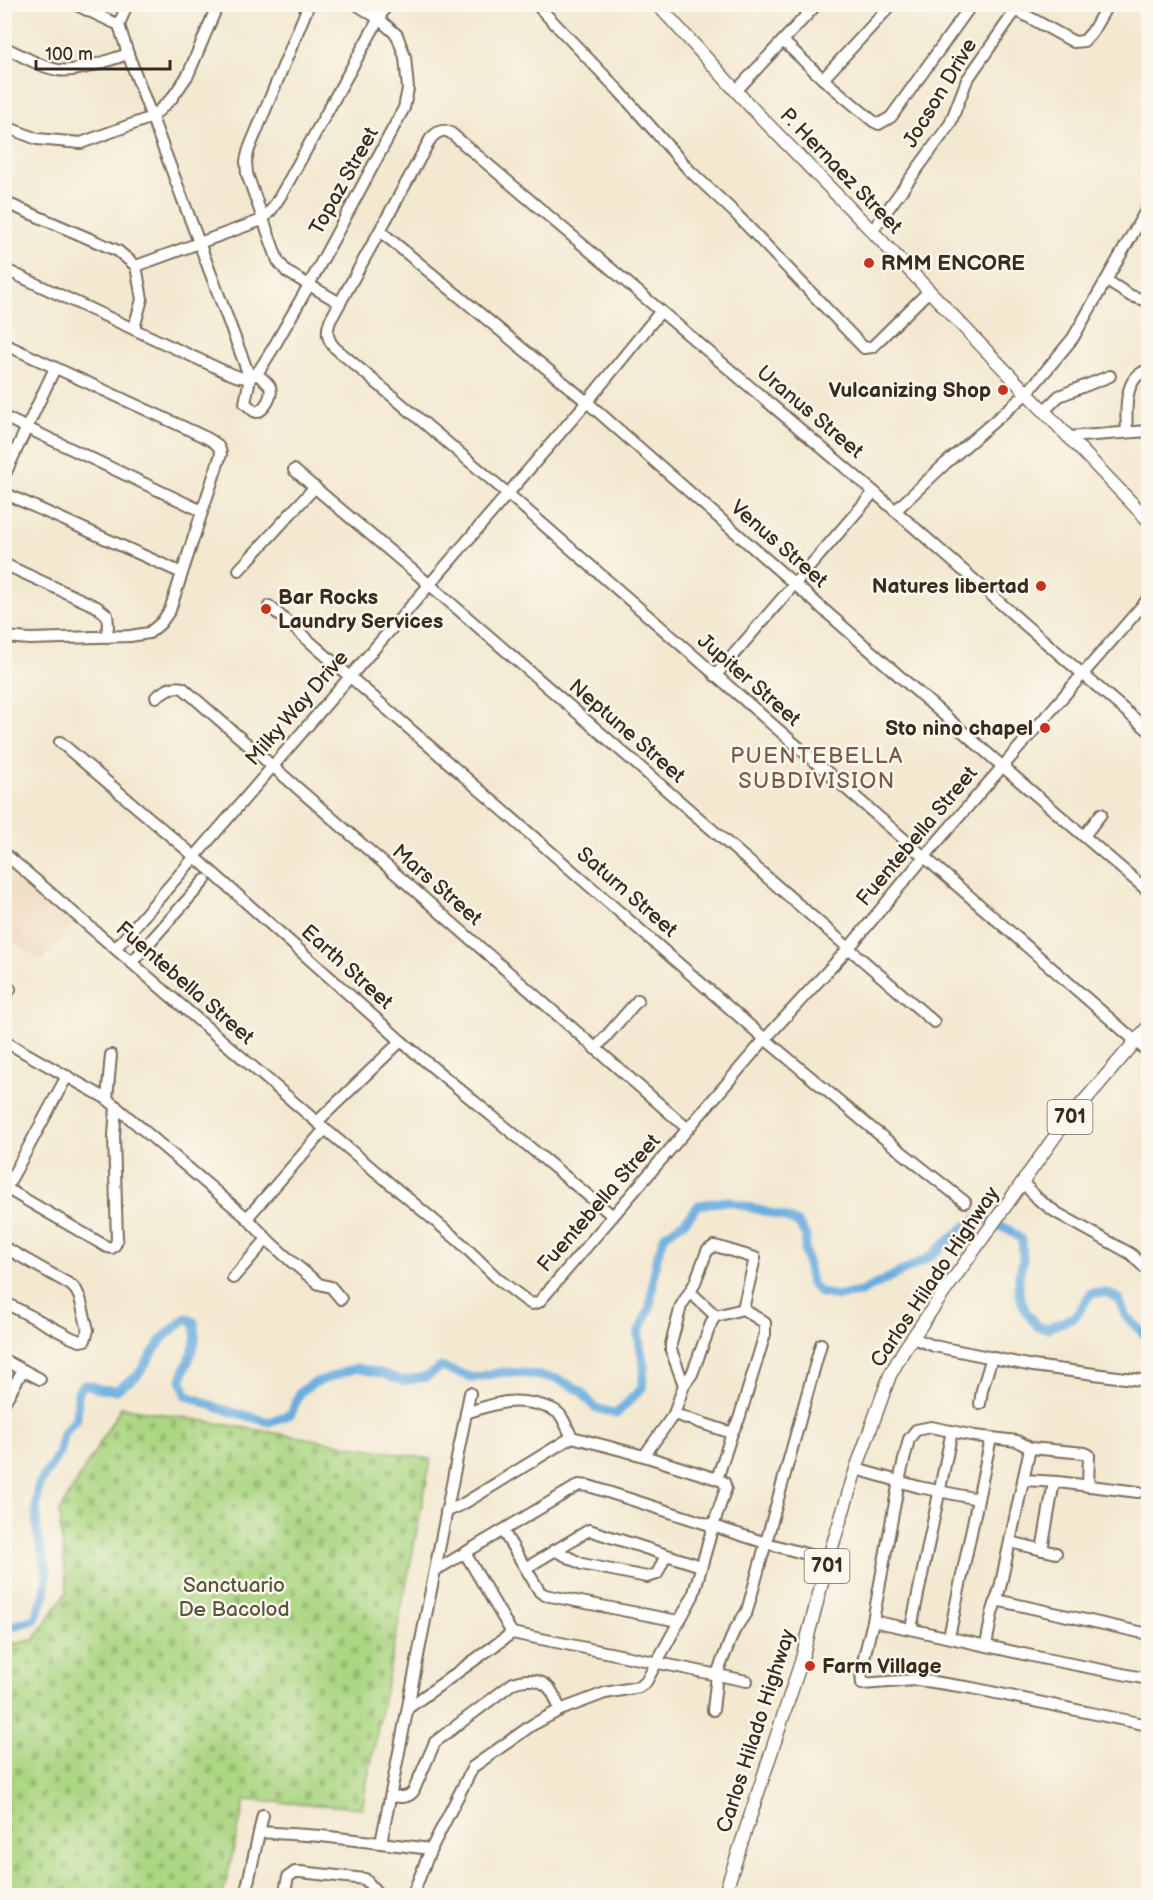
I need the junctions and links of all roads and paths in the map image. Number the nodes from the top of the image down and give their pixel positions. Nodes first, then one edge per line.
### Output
1 (74, 4) edge
2 (128, 4) edge
3 (218, 4) edge
4 (309, 4) edge
5 (356, 4) edge
6 (387, 4) edge
7 (536, 4) edge
8 (816, 4) edge
9 (892, 4) edge
10 (972, 4) edge
11 (1108, 4) edge
12 (664, 7) edge
13 (1018, 7) edge
14 (379, 19) junction
15 (119, 25) junction
16 (783, 42) junction
17 (4, 47) edge
18 (128, 54) junction
19 (823, 79) junction
20 (736, 91) junction
21 (152, 117) junction
22 (4, 126) edge
23 (4, 202) edge
24 (1149, 207) edge
25 (262, 220) junction
26 (380, 231) junction
27 (872, 231) junction
28 (200, 243) junction
29 (136, 266) junction
30 (4, 269) edge
31 (1107, 281) junction
32 (309, 285) junction
33 (929, 291) junction
34 (1149, 301) edge
35 (340, 303) junction
36 (662, 311) junction
37 (134, 328) junction
38 (4, 344) edge
39 (55, 368) junction
40 (1149, 370) edge
41 (253, 375) junction
42 (1110, 376) dead end
43 (1027, 393) junction
44 (587, 402) junction
45 (1044, 411) junction
46 (4, 417) edge
47 (28, 428) junction
48 (1149, 431) edge
49 (1127, 432) junction
50 (1068, 437) junction
51 (294, 470) dead end
52 (4, 476) edge
53 (315, 487) junction
54 (874, 492) junction
55 (4, 493) edge
56 (507, 494) junction
57 (202, 511) junction
58 (895, 511) junction
59 (1149, 520) edge
60 (4, 564) edge
61 (239, 570) dead end
62 (182, 573) junction
63 (794, 582) junction
64 (430, 585) junction
65 (1149, 599) edge
66 (269, 606) dead end
67 (4, 637) edge
68 (107, 637) junction
69 (1083, 674) junction
70 (350, 676) junction
71 (715, 676) junction
72 (156, 697) dead end
73 (1149, 730) edge
74 (60, 742) dead end
75 (272, 765) junction
76 (1002, 766) junction
77 (1101, 814) dead end
78 (1084, 836) junction
79 (4, 853) edge
80 (194, 856) junction
81 (925, 856) junction
82 (205, 880) dead end
83 (1149, 891) edge
84 (116, 948) junction
85 (848, 949) junction
86 (132, 962) junction
87 (638, 1000) dead end
88 (933, 1022) dead end
89 (1149, 1027) edge
90 (765, 1039) junction
91 (4, 1041) edge
92 (401, 1041) junction
93 (1136, 1041) junction
94 (595, 1049) junction
95 (1149, 1052) edge
96 (111, 1055) dead end
97 (67, 1076) junction
98 (112, 1102) junction
99 (321, 1126) junction
100 (688, 1129) junction
101 (1022, 1182) junction
102 (5, 1189) edge
103 (965, 1202) dead end
104 (612, 1216) junction
105 (248, 1218) junction
106 (267, 1239) junction
107 (4, 1247) edge
108 (1149, 1271) edge
109 (232, 1278) dead end
110 (690, 1292) junction
111 (341, 1299) dead end
112 (4, 1302) edge
113 (743, 1309) junction
114 (716, 1316) junction
115 (913, 1338) junction
116 (821, 1344) dead end
117 (992, 1357) junction
118 (4, 1360) edge
119 (23, 1370) junction
120 (40, 1379) dead end
121 (1149, 1382) edge
122 (684, 1385) junction
123 (470, 1393) dead end
124 (4, 1403) edge
125 (980, 1404) dead end
126 (466, 1413) junction
127 (674, 1414) junction
128 (952, 1431) junction
129 (732, 1433) junction
130 (572, 1437) junction
131 (991, 1438) junction
132 (1029, 1448) junction
133 (644, 1455) junction
134 (856, 1469) junction
135 (717, 1479) junction
136 (1023, 1480) junction
137 (899, 1481) junction
138 (1054, 1482) junction
139 (1088, 1486) junction
140 (939, 1491) junction
141 (1138, 1492) dead end
142 (978, 1499) junction
143 (446, 1512) junction
144 (713, 1526) junction
145 (503, 1531) junction
146 (1010, 1542) junction
147 (766, 1543) junction
148 (554, 1550) junction
149 (1042, 1550) junction
150 (1056, 1552) dead end
151 (465, 1553) junction
152 (666, 1556) junction
153 (828, 1560) junction
154 (701, 1566) junction
155 (526, 1568) junction
156 (436, 1570) junction
157 (996, 1600) junction
158 (678, 1621) junction
159 (873, 1621) junction
160 (911, 1628) junction
161 (512, 1633) junction
162 (1149, 1634) edge
163 (949, 1637) junction
164 (986, 1645) junction
165 (657, 1663) junction
166 (717, 1674) junction
167 (1149, 1679) edge
168 (747, 1681) dead end
169 (408, 1708) junction
170 (560, 1710) junction
171 (712, 1710) dead end
172 (1149, 1725) edge
173 (391, 1796) junction
174 (263, 1815) dead end
175 (260, 1832) junction
176 (381, 1843) junction
177 (431, 1849) junction
178 (245, 1896) edge
179 (284, 1896) edge
180 (380, 1896) edge
181 (412, 1896) edge
182 (724, 1896) edge

1 - 15 street
2 - 15 street
3 - 21 street
4 - 25 street
5 - 14 street, Topaz Street
6 - 14 street
7 - 33 street
8 - 16 street
9 - 19 street
10 - 19 street
11 - 13 street
12 - 20 main road, P. Hernaez Street
13 - 27 street, Jocson Drive
14 - 25 street
14 - 32 street, Topaz Street
15 - 18 street
16 - 19 street
16 - 20 street
17 - 18 street
18 - 21 street
20 - 27 main road, P. Hernaez Street
21 - 22 street
21 - 28 street
23 - 29 street
24 - 31 street
25 - 28 street
25 - 32 street
26 - 35 street
26 - 36 street, Uranus Street
26 - 44 street, Venus Street
27 - 33 main road, P. Hernaez Street
28 - 29 street
28 - 41 street
29 - 37 street
30 - 37 street
31 - 34 street
31 - 43 street
32 - 35 street
32 - 41 street, Topaz Street
33 - 43 main road, P. Hernaez Street
35 - 56 street, Jupiter Street
36 - 44 street, Milky Way Drive
36 - 54 street, Uranus Street
37 - 41 street
38 - 39 street
39 - 47 street
39 - 57 street
40 - 49 street
42 - 45 street
43 - 45 main road, P. Hernaez Street
43 - 58 street
44 - 56 street, Milky Way Drive
44 - 63 street, Venus Street
45 - 50 main road, P. Hernaez Street
46 - 47 street
47 - 52 street
47 - 57 street
48 - 49 street
49 - 50 street
50 - 59 main road, P. Hernaez Street
51 - 53 street, Neptune Street
53 - 61 street
53 - 64 street, Neptune Street
54 - 58 street, Uranus Street
54 - 63 street
55 - 62 street
56 - 64 street, Milky Way Drive
56 - 71 street, Jupiter Street
57 - 62 street
58 - 69 street, Uranus Street
60 - 68 street
62 - 68 street
63 - 71 street
63 - 76 street, Venus Street
64 - 70 street, Milky Way Drive
64 - 85 street, Neptune Street
65 - 69 street, Fuentebella Street
66 - 70 street, Saturn Street
67 - 68 street
69 - 73 street, Uranus Street
69 - 76 street, Fuentebella Street
70 - 75 street, Milky Way Drive
70 - 90 street, Saturn Street
71 - 81 street, Jupiter Street
72 - 75 street, Mars Street
74 - 80 street, Earth Street
75 - 80 street, Milky Way Drive
75 - 94 street, Mars Street
76 - 78 street, Venus Street
76 - 81 street, Fuentebella Street
77 - 78 street
78 - 83 street, Venus Street
79 - 84 street, Fuentebella Street
80 - 84 street, Milky Way Drive
80 - 92 street, Earth Street
81 - 85 street, Fuentebella Street
81 - 93 street, Jupiter Street
82 - 86 street
84 - 86 street, Fuentebella Street
85 - 88 street, Neptune Street
85 - 90 street, Fuentebella Street
86 - 99 street, Fuentebella Street
87 - 94 street
89 - 93 main road, Carlos Hilado Highway / 701
90 - 100 street, Fuentebella Street
90 - 103 street, Saturn Street
91 - 97 street
92 - 99 street
92 - 104 street, Earth Street
93 - 95 street, Jupiter Street
93 - 101 main road, Carlos Hilado Highway / 701
94 - 100 street, Mars Street
96 - 98 street
97 - 98 street
97 - 102 street
98 - 102 street
98 - 105 street
99 - 104 street, Fuentebella Street
99 - 105 street
100 - 104 street, Fuentebella Street
101 - 108 street
101 - 115 main road, Carlos Hilado Highway / 701
105 - 106 street
106 - 109 street
106 - 111 street
107 - 112 street
110 - 113 street
110 - 114 street
110 - 122 street
113 - 114 street
113 - 129 street
114 - 122 street
115 - 117 street
115 - 134 main road, Carlos Hilado Highway / 701
116 - 147 street
117 - 121 street
117 - 125 street
118 - 119 street
119 - 120 street
119 - 124 street
122 - 127 street
123 - 126 street
126 - 130 street
126 - 143 street
127 - 129 street
127 - 133 street
128 - 131 street
128 - 137 street
128 - 140 street
129 - 135 street
130 - 133 street
130 - 143 street
131 - 132 street
131 - 142 street
132 - 136 street
132 - 139 street
133 - 135 street
134 - 137 street
134 - 153 main road, Carlos Hilado Highway / 701
135 - 144 street
136 - 138 street
136 - 146 street
137 - 140 street
137 - 159 street
138 - 139 street
138 - 149 street
139 - 141 street
140 - 142 street
140 - 160 street
142 - 163 street
143 - 156 street
144 - 145 street
144 - 147 street
144 - 154 street
145 - 151 street
145 - 155 street
146 - 149 street
146 - 157 street
147 - 153 street
147 - 166 street
148 - 152 street
148 - 152 street
148 - 155 street
149 - 150 street
151 - 156 street
151 - 161 street
152 - 154 street
153 - 182 main road, Carlos Hilado Highway / 701
154 - 158 street
155 - 158 street
156 - 169 street
157 - 162 street
157 - 164 street
158 - 165 street
159 - 160 street
159 - 172 street
160 - 163 street
161 - 165 street
161 - 169 street
163 - 164 street
164 - 167 street
165 - 166 street
165 - 170 street
166 - 168 street
166 - 171 street
169 - 173 street
170 - 173 street
170 - 177 street
173 - 176 street
174 - 175 street
175 - 176 street
175 - 178 street
176 - 177 street
177 - 181 street
179 - 180 street

